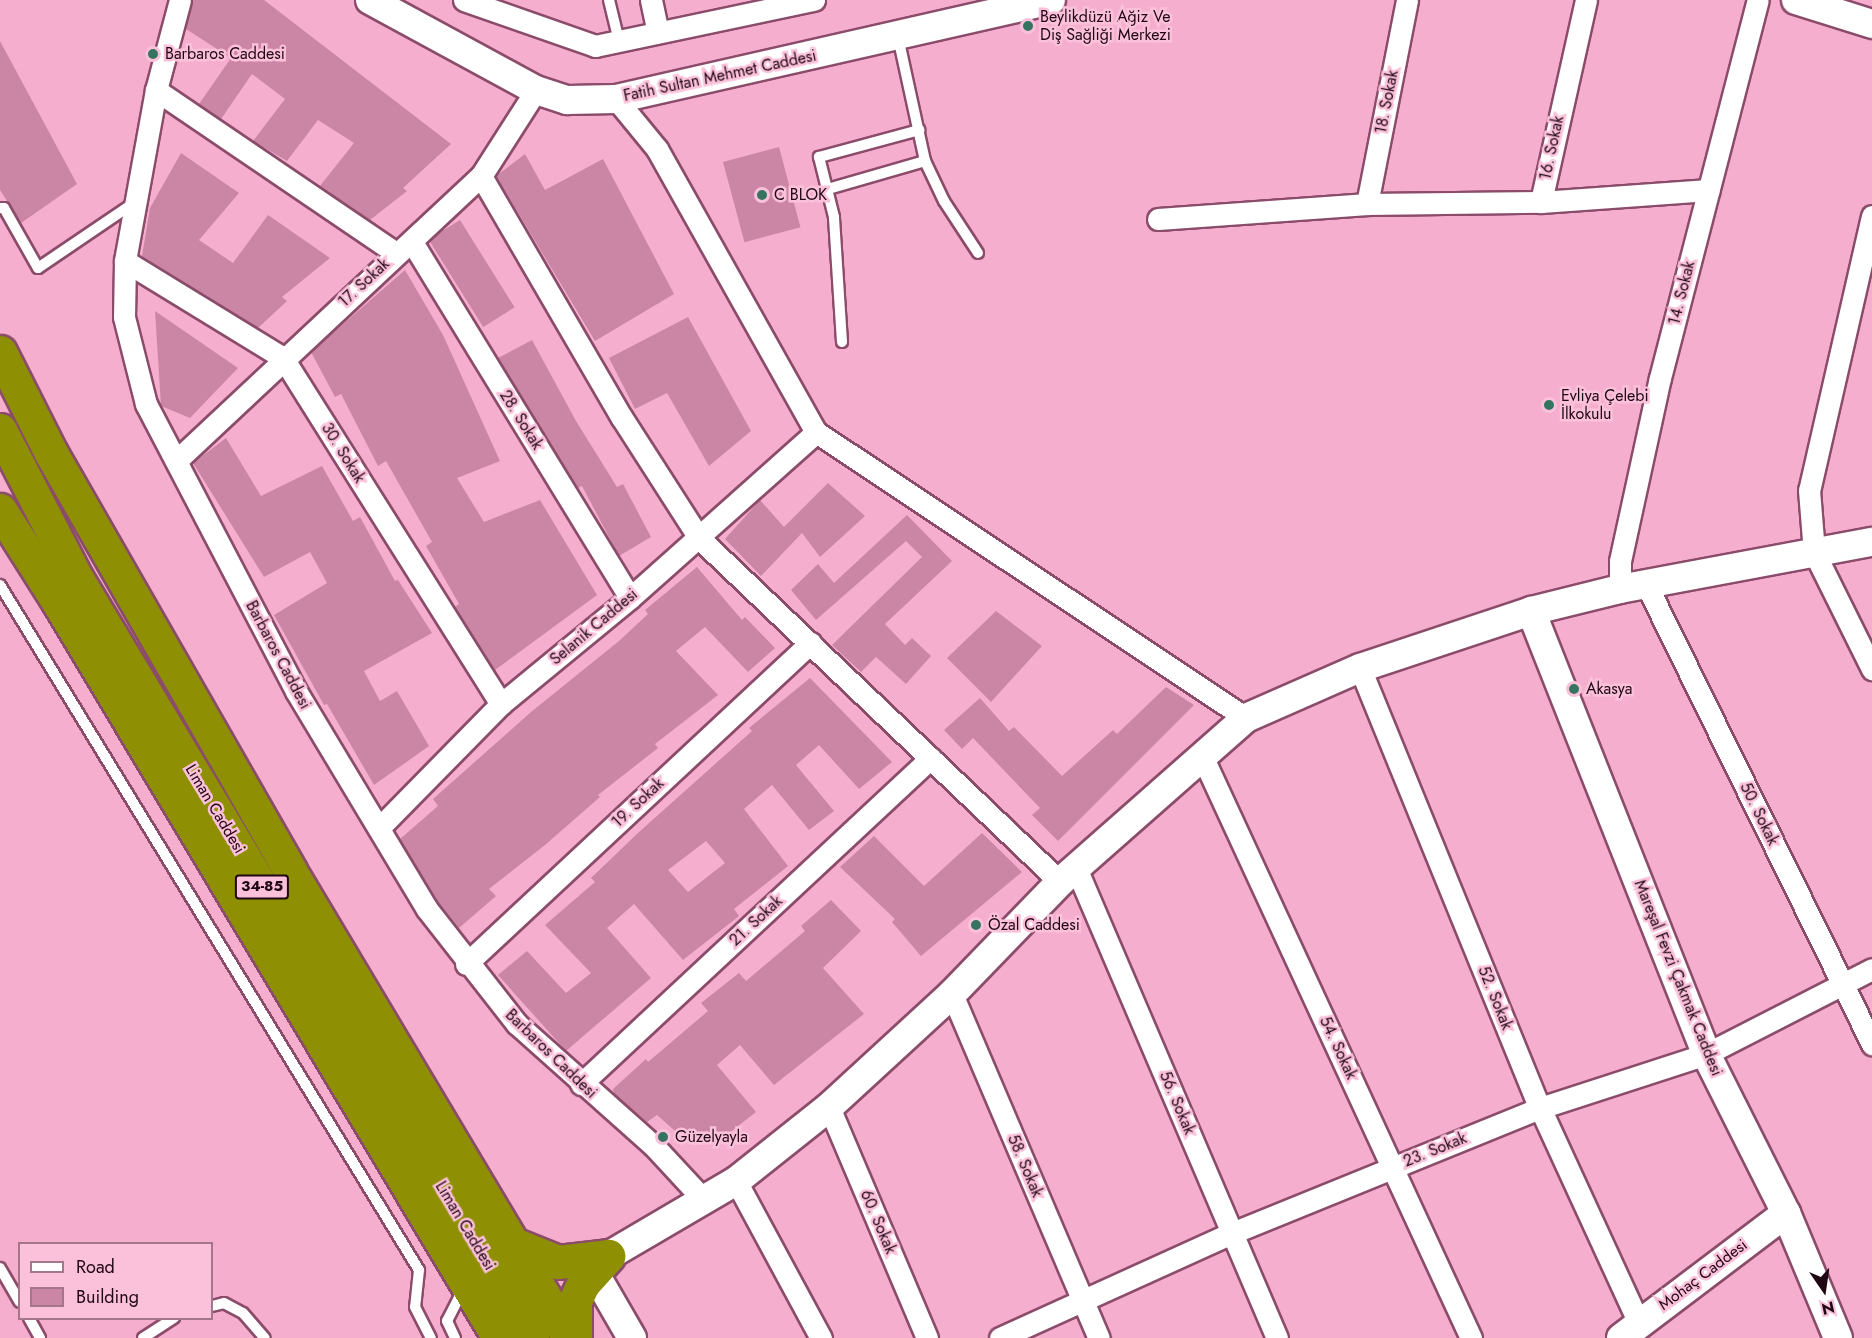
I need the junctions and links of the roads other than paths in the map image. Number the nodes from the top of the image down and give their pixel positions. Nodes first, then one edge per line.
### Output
1 (180, 0) edge
2 (370, 0) edge
3 (609, 0) edge
4 (651, 0) edge
5 (814, 0) edge
6 (1051, 0) edge
7 (1407, 0) edge
8 (1586, 0) edge
9 (1758, 0) edge
10 (1796, 0) edge
11 (467, 1) edge
12 (771, 4) edge
13 (1023, 4) edge
14 (1872, 24) edge
15 (658, 32) junction
16 (898, 37) junction
17 (619, 41) junction
18 (156, 90) junction
19 (536, 90) junction
20 (616, 99) junction
21 (919, 130) junction
22 (926, 161) junction
23 (481, 176) junction
24 (828, 189) junction
25 (1709, 190) junction
26 (136, 201) junction
27 (1541, 202) junction
28 (1367, 204) junction
29 (0, 208) edge
30 (1872, 216) edge
31 (1158, 219) dead end
32 (404, 247) junction
33 (978, 253) dead end
34 (125, 261) junction
35 (842, 342) dead end
36 (0, 352) edge
37 (283, 358) junction
38 (0, 430) edge
39 (816, 432) junction
40 (176, 461) junction
41 (0, 510) edge
42 (699, 538) junction
43 (1872, 542) edge
44 (1814, 552) junction
45 (0, 585) edge
46 (1633, 587) junction
47 (630, 598) junction
48 (1531, 611) junction
49 (810, 643) junction
50 (1360, 668) junction
51 (1872, 669) edge
52 (501, 704) junction
53 (1246, 718) junction
54 (931, 758) junction
55 (1203, 758) junction
56 (379, 828) junction
57 (1068, 875) junction
58 (466, 964) junction
59 (1872, 969) edge
60 (1843, 984) junction
61 (952, 994) junction
62 (1872, 1044) edge
63 (1706, 1054) junction
64 (581, 1084) junction
65 (829, 1107) junction
66 (1540, 1108) junction
67 (1393, 1167) junction
68 (736, 1181) junction
69 (703, 1199) junction
70 (1786, 1213) junction
71 (1232, 1233) junction
72 (516, 1245) junction
73 (602, 1265) junction
74 (0, 1268) edge
75 (466, 1283) junction
76 (18, 1299) edge
77 (1083, 1302) junction
78 (213, 1306) edge
79 (30, 1320) edge
80 (171, 1320) edge
81 (1630, 1331) edge
82 (40, 1338) edge
83 (143, 1338) edge
84 (265, 1338) edge
85 (431, 1338) edge
86 (455, 1338) edge
87 (499, 1338) edge
88 (532, 1338) edge
89 (569, 1338) edge
90 (575, 1338) edge
91 (632, 1338) edge
92 (821, 1338) edge
93 (927, 1338) edge
94 (1000, 1338) edge
95 (1099, 1338) edge
96 (1277, 1338) edge
97 (1471, 1338) edge
98 (1838, 1338) edge

1 - 18 street, Barbaros Caddesi
2 - 19 street, Fatih Sultan Mehmet Caddesi
3 - 17 lane
4 - 15 street
5 - 12 street
6 - 13 street, Fatih Sultan Mehmet Caddesi
7 - 28 street, 18. Sokak
8 - 27 street, 16. Sokak
9 - 25 street, 14. Sokak
10 - 14 street
11 - 17 street
12 - 15 street
13 - 16 street, Fatih Sultan Mehmet Caddesi
15 - 17 street
16 - 20 street, Fatih Sultan Mehmet Caddesi
16 - 21 lane
18 - 26 street, Barbaros Caddesi
18 - 32 street, 28. Sokak
19 - 20 street, Fatih Sultan Mehmet Caddesi
19 - 23 street, 17. Sokak
20 - 39 street
21 - 22 lane
21 - 24 lane
22 - 24 lane
22 - 33 lane
23 - 32 street, 17. Sokak
23 - 42 street
24 - 35 lane
25 - 27 street, 16. Sokak
25 - 46 street, 14. Sokak
26 - 29 lane
26 - 34 street, Barbaros Caddesi
27 - 28 street
28 - 31 street
30 - 44 street
32 - 37 street, 17. Sokak
32 - 47 street, 28. Sokak
34 - 37 street, 30. Sokak
34 - 40 street, Barbaros Caddesi
36 - 72 highway
37 - 40 street, 17. Sokak
37 - 52 street, 30. Sokak
38 - 88 highway, Liman Caddesi / 34-85
39 - 42 street, Selanik Caddesi
39 - 53 street
40 - 56 street, Barbaros Caddesi
41 - 75 highway, Liman Caddesi / 34-85
42 - 47 street, Selanik Caddesi
42 - 49 street
43 - 44 street
44 - 46 street
44 - 51 street
45 - 85 lane
46 - 48 street
46 - 60 street, 50. Sokak
47 - 52 street, Selanik Caddesi
48 - 50 street
48 - 63 street, Mareşal Fevzi Çakmak Caddesi
49 - 54 street
49 - 58 street, 19. Sokak
50 - 53 street
50 - 66 street, 52. Sokak
52 - 56 street, Selanik Caddesi
53 - 55 street
54 - 57 street
54 - 64 street, 21. Sokak
55 - 57 street
55 - 67 street, 54. Sokak
56 - 58 street, Barbaros Caddesi
57 - 61 street
57 - 71 street, 56. Sokak
58 - 64 street, Barbaros Caddesi
59 - 60 street, 23. Sokak
60 - 62 street, 50. Sokak
60 - 63 street, 23. Sokak
61 - 65 street
61 - 77 street, 58. Sokak
63 - 66 street, 23. Sokak
63 - 70 street, Mareşal Fevzi Çakmak Caddesi
64 - 69 street, Barbaros Caddesi
65 - 68 street
65 - 93 street, 60. Sokak
66 - 67 street, 23. Sokak
66 - 81 street, 52. Sokak
67 - 71 street, 23. Sokak
67 - 97 street, 54. Sokak
68 - 69 street
68 - 92 street
69 - 73 street
70 - 81 street, Mohaç Caddesi
70 - 98 street, Mareşal Fevzi Çakmak Caddesi
71 - 77 street, 23. Sokak
71 - 96 street, 56. Sokak
72 - 73 highway
72 - 89 highway
73 - 90 highway
73 - 91 street
74 - 76 lane
75 - 86 lane
75 - 87 highway, Liman Caddesi / 34-85
77 - 94 street, 23. Sokak
77 - 95 street, 58. Sokak
78 - 84 lane
79 - 82 lane
80 - 83 lane

